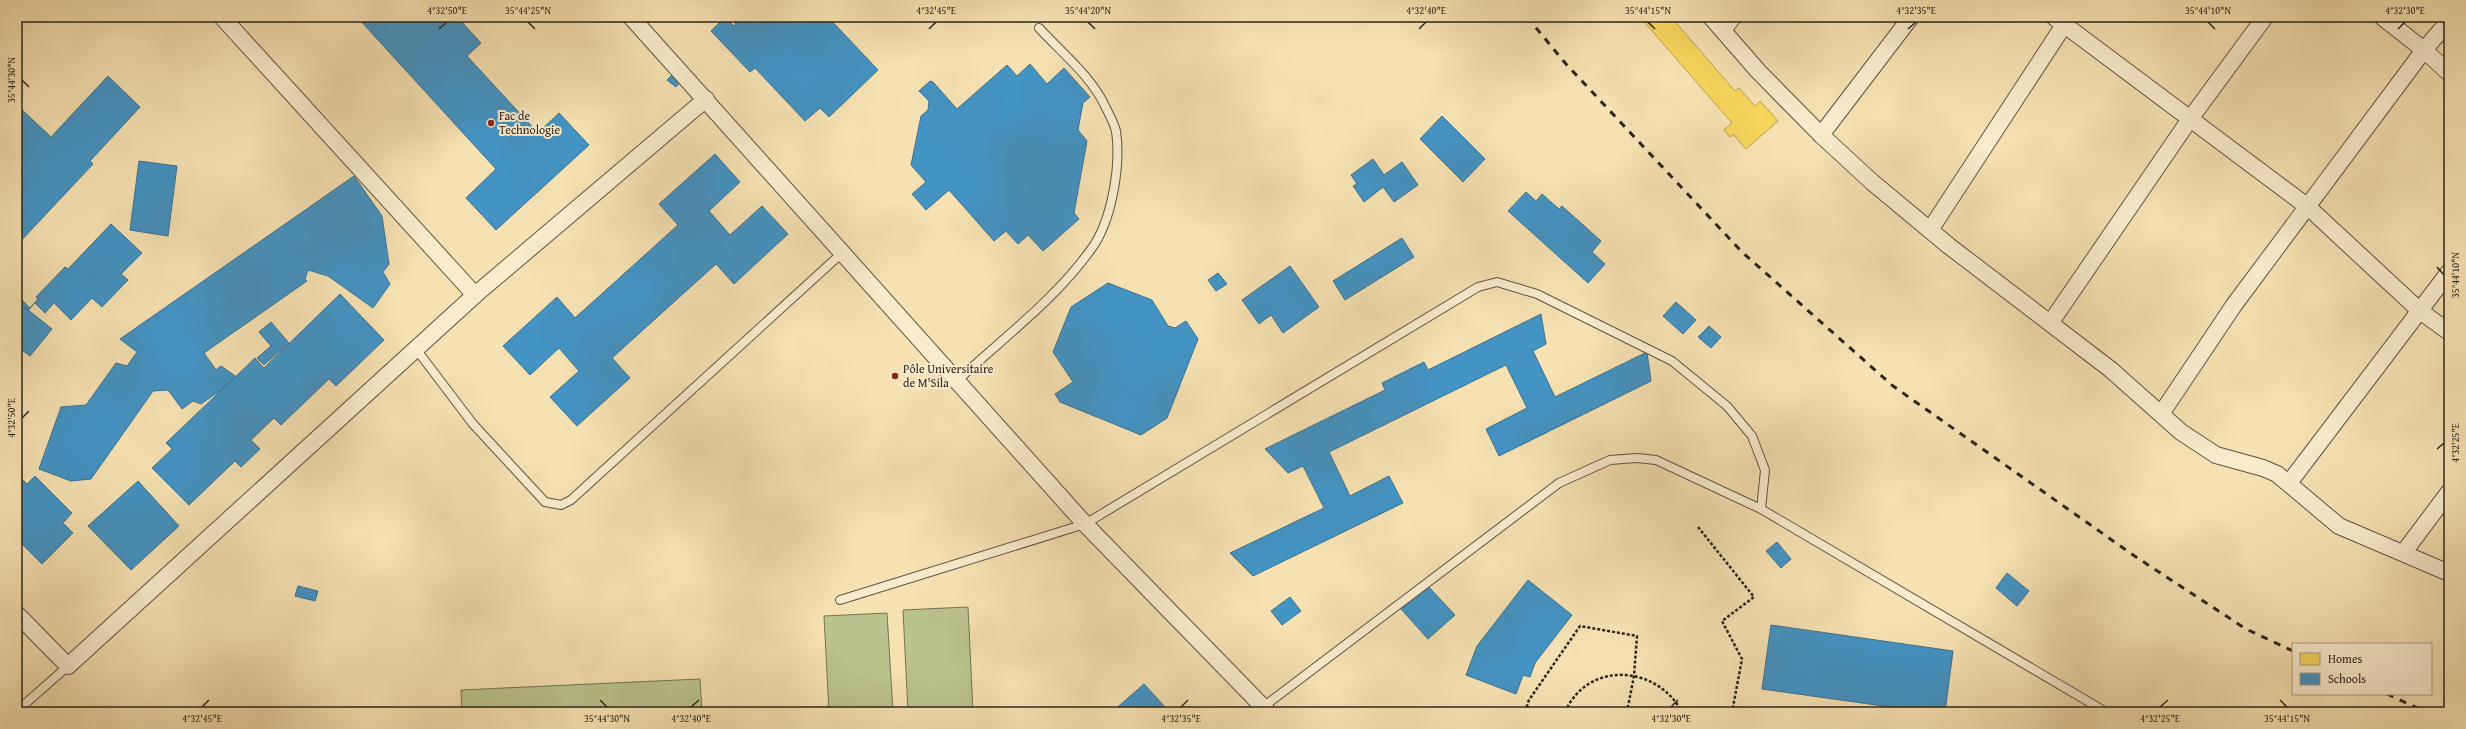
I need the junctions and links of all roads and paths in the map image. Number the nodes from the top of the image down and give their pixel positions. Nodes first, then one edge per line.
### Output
1 (222, 17) edge
2 (631, 17) edge
3 (1711, 17) edge
4 (1733, 17) edge
5 (1911, 17) edge
6 (2265, 17) edge
7 (2382, 17) edge
8 (2059, 21) edge
9 (2449, 21) edge
10 (1039, 28) dead end
11 (1723, 30) junction
12 (2424, 50) junction
13 (2449, 73) edge
14 (706, 99) junction
15 (2190, 119) junction
16 (1821, 135) junction
17 (2308, 207) junction
18 (1930, 230) junction
19 (843, 252) junction
20 (2449, 272) edge
21 (475, 294) junction
22 (2420, 311) junction
23 (2051, 322) junction
24 (2449, 332) edge
25 (416, 350) junction
26 (958, 380) junction
27 (2161, 414) junction
28 (2289, 483) junction
29 (2449, 492) edge
30 (1762, 509) junction
31 (1085, 524) junction
32 (1698, 527) dead end
33 (2404, 552) junction
34 (2449, 573) edge
35 (840, 600) dead end
36 (17, 614) edge
37 (68, 666) junction
38 (1634, 676) junction
39 (1265, 709) edge
40 (1349, 709) dead end
41 (17, 711) edge
42 (1524, 712) edge
43 (1565, 712) edge
44 (1627, 712) edge
45 (1682, 712) edge
46 (1760, 712) edge
47 (2106, 712) edge

1 - 21 street
2 - 14 street
3 - 11 street
4 - 11 street
5 - 16 street
6 - 15 street
7 - 12 street
8 - 15 street
8 - 18 street
9 - 12 street
10 - 26 lane
11 - 16 street
12 - 13 street
12 - 17 street
14 - 19 street
14 - 21 street
15 - 17 street
15 - 23 street
16 - 18 street
17 - 22 street
17 - 27 street
18 - 23 street
19 - 25 lane
19 - 26 street
20 - 22 street
21 - 25 street
22 - 24 street
22 - 28 street
23 - 27 street
25 - 37 street
26 - 31 street
27 - 28 street
28 - 33 street
29 - 33 street
30 - 31 lane
30 - 39 lane
30 - 47 lane
31 - 35 lane
31 - 39 street
32 - 46 path
33 - 34 street
36 - 37 street
37 - 41 lane
38 - 42 path
38 - 43 path
38 - 44 path
38 - 45 path
40 - 42 path

